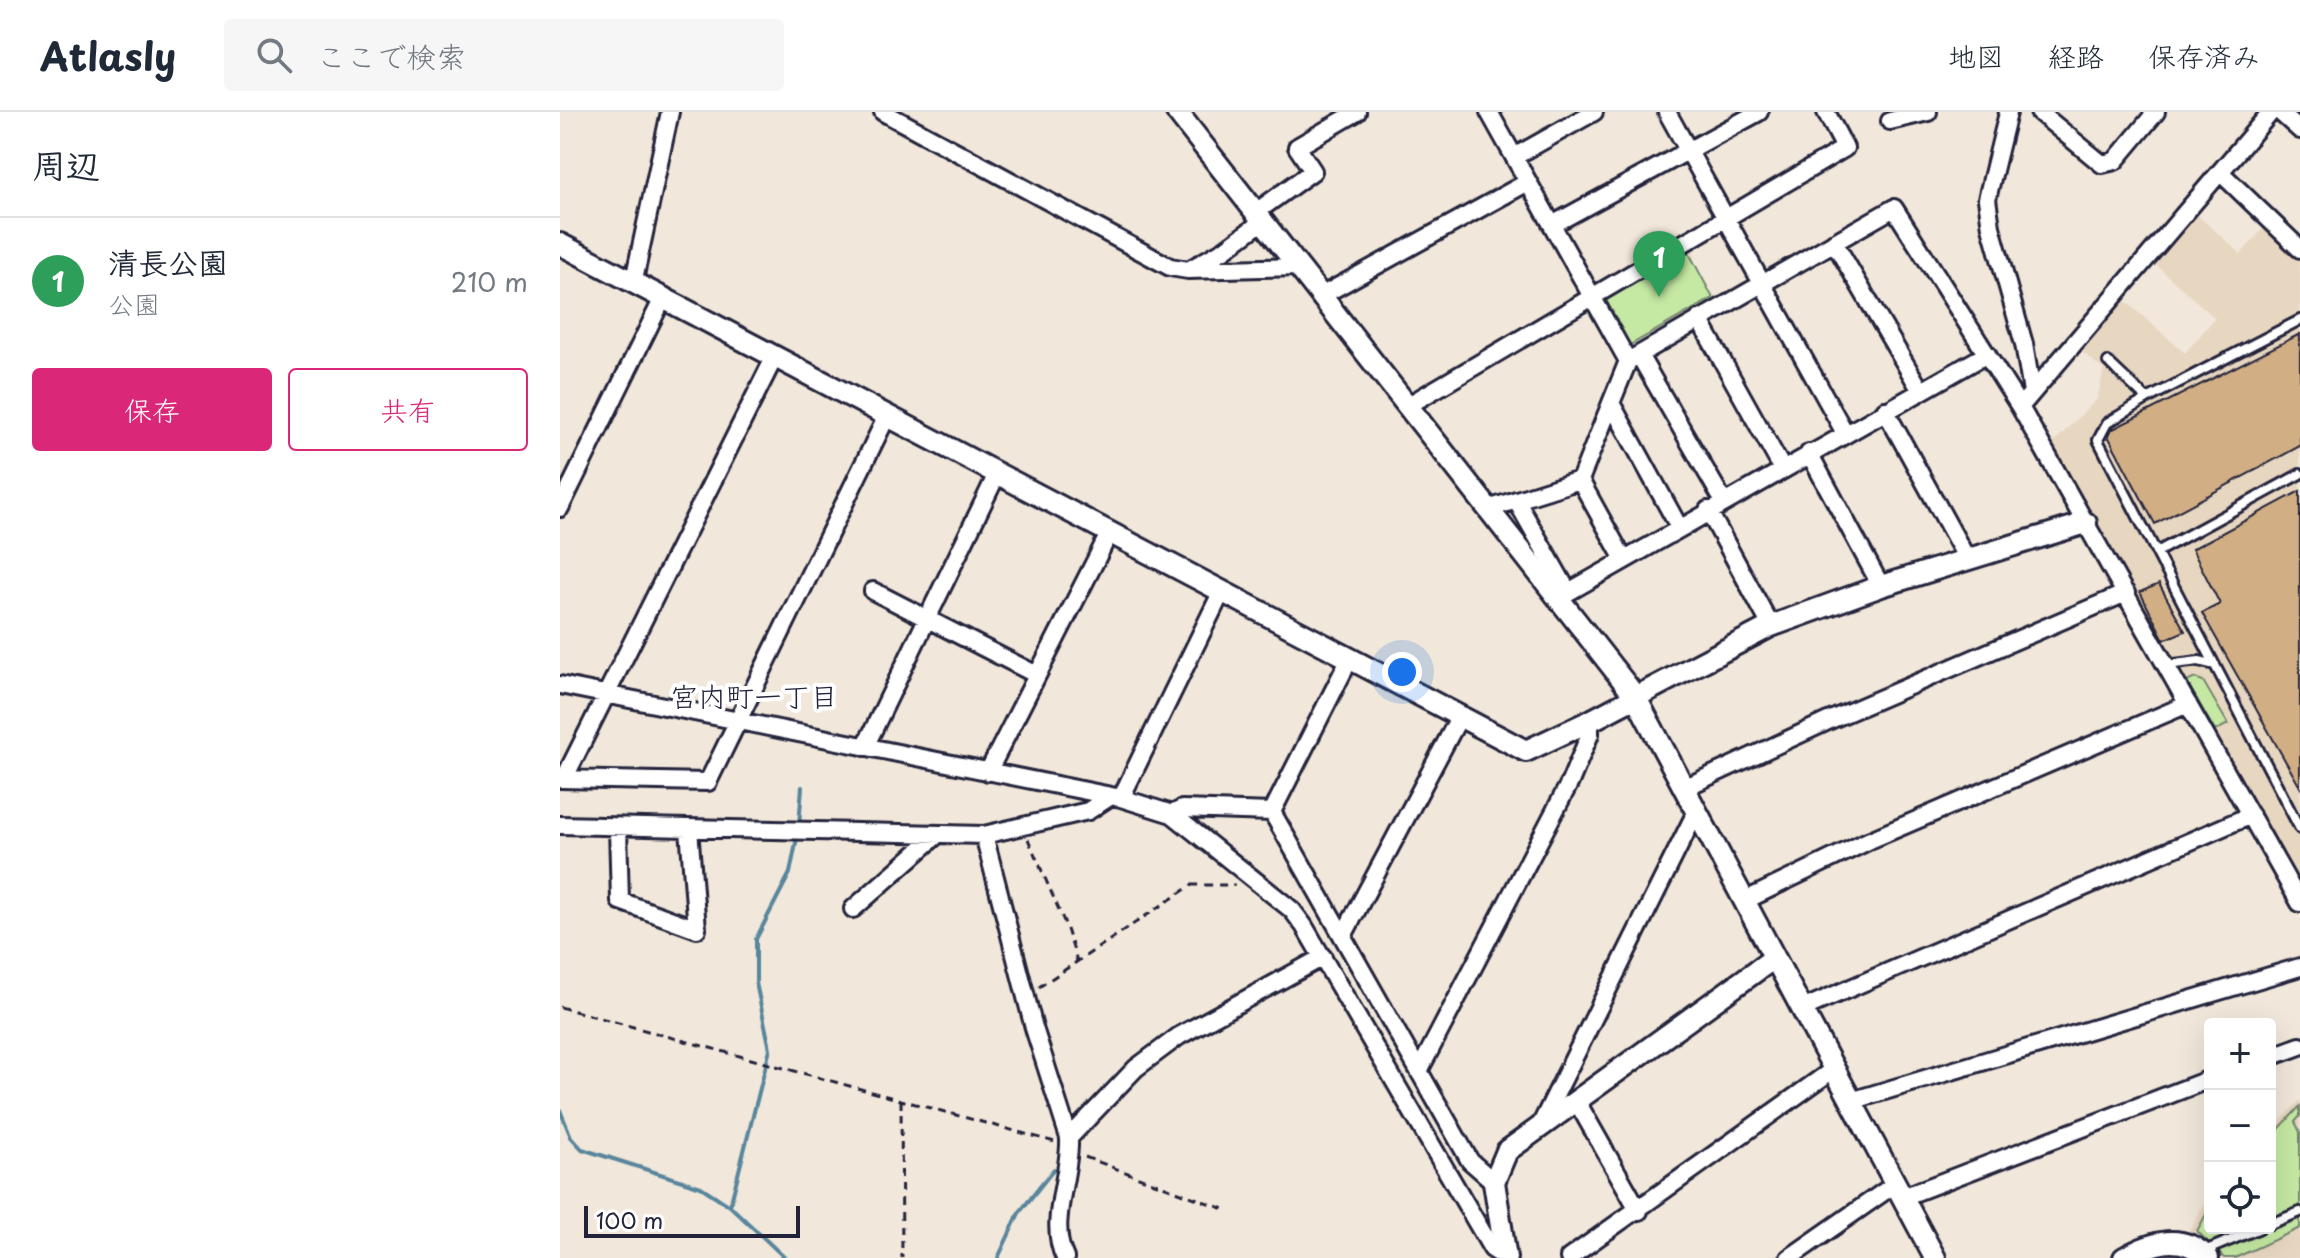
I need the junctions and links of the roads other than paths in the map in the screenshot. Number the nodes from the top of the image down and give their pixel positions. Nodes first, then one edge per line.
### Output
1 (670, 112) edge
2 (883, 112) edge
3 (1177, 112) edge
4 (1357, 112) edge
5 (1489, 112) edge
6 (1594, 112) edge
7 (1667, 112) edge
8 (1759, 112) edge
9 (1826, 112) edge
10 (1928, 112) edge
11 (2010, 112) edge
12 (2271, 112) edge
13 (2280, 112) edge
14 (2154, 113) edge
15 (2049, 115) edge
16 (1890, 121) dead end
17 (2300, 130) edge
18 (1689, 152) junction
19 (1514, 157) junction
20 (2220, 172) junction
21 (1528, 182) junction
22 (1260, 216) junction
23 (1727, 218) junction
24 (1552, 225) junction
25 (1834, 242) junction
26 (560, 244) edge
27 (2300, 249) edge
28 (1299, 267) junction
29 (1188, 270) junction
30 (634, 280) junction
31 (1763, 282) junction
32 (664, 296) junction
33 (1321, 296) junction
34 (1592, 297) junction
35 (1699, 319) junction
36 (2300, 320) edge
37 (1987, 354) junction
38 (775, 356) junction
39 (1633, 358) junction
40 (2108, 362) dead end
41 (1921, 391) junction
42 (2032, 392) junction
43 (2147, 399) junction
44 (1611, 403) junction
45 (1407, 406) junction
46 (2020, 407) junction
47 (1885, 410) junction
48 (887, 416) junction
49 (1845, 433) junction
50 (1809, 453) junction
51 (1782, 468) junction
52 (997, 474) junction
53 (2300, 474) edge
54 (1580, 480) junction
55 (1516, 500) junction
56 (1724, 502) junction
57 (560, 508) edge
58 (1488, 509) junction
59 (1708, 510) junction
60 (2086, 523) junction
61 (1679, 527) junction
62 (1110, 532) junction
63 (2157, 552) junction
64 (1623, 558) junction
65 (1967, 559) junction
66 (1881, 586) junction
67 (873, 591) dead end
68 (1222, 591) junction
69 (2126, 593) junction
70 (1562, 594) junction
71 (927, 619) junction
72 (1771, 626) junction
73 (1350, 658) junction
74 (2166, 665) junction
75 (2215, 665) junction
76 (1037, 675) junction
77 (560, 685) edge
78 (604, 693) junction
79 (1635, 696) junction
80 (2188, 704) junction
81 (1460, 716) junction
82 (738, 719) junction
83 (1590, 721) junction
84 (865, 747) junction
85 (988, 772) junction
86 (562, 779) edge
87 (1684, 788) junction
88 (1114, 798) junction
89 (1272, 812) junction
90 (1696, 812) junction
91 (1172, 814) junction
92 (2251, 815) junction
93 (560, 825) edge
94 (618, 828) junction
95 (689, 829) junction
96 (2300, 829) edge
97 (938, 834) junction
98 (984, 835) junction
99 (1744, 901) junction
100 (2300, 903) edge
101 (853, 909) dead end
102 (1343, 936) junction
103 (1323, 957) junction
104 (1774, 958) junction
105 (2300, 967) edge
106 (1802, 1009) junction
107 (2300, 1046) edge
108 (2276, 1055) edge
109 (1834, 1069) junction
110 (1419, 1071) junction
111 (2204, 1081) edge
112 (1576, 1100) junction
113 (1851, 1101) junction
114 (1540, 1126) junction
115 (1069, 1145) junction
116 (1494, 1182) junction
117 (1899, 1191) junction
118 (1639, 1211) junction
119 (2300, 1212) edge
120 (2276, 1222) edge
121 (2248, 1234) edge
122 (2205, 1255) edge
123 (1065, 1258) edge
124 (1506, 1258) edge
125 (1569, 1258) edge
126 (1789, 1258) edge
127 (1935, 1258) edge
128 (2124, 1258) edge

1 - 30 street
2 - 29 street
3 - 22 street
4 - 22 street
5 - 19 street
6 - 19 street
7 - 18 street
8 - 18 street
9 - 23 street
10 - 16 street
11 - 42 street
12 - 20 street
13 - 17 street
14 - 15 street
18 - 23 street
18 - 24 street
19 - 21 street
20 - 27 street
20 - 42 street
21 - 24 street
21 - 33 street
22 - 28 street
22 - 29 street
23 - 31 street
23 - 34 street
24 - 34 street
25 - 31 street
25 - 37 street
25 - 41 street
26 - 30 street
28 - 29 street
28 - 33 street
30 - 32 street
31 - 35 street
31 - 49 street
32 - 38 street
32 - 57 street
33 - 45 street
34 - 39 street
34 - 45 street
35 - 39 street
35 - 51 street
36 - 43 lane
37 - 41 street
37 - 46 street
38 - 48 street
38 - 78 street
39 - 44 street
39 - 56 street
40 - 43 lane
41 - 47 street
42 - 46 street
43 - 63 lane
44 - 54 street
44 - 61 street
45 - 58 street
46 - 60 street
47 - 49 street
47 - 65 street
48 - 52 street
48 - 82 street
49 - 50 street
50 - 51 street
50 - 66 street
51 - 56 street
52 - 62 street
52 - 71 street
53 - 63 lane
54 - 55 street
54 - 64 street
55 - 58 street
55 - 70 street
56 - 59 street
58 - 70 street
59 - 61 street
59 - 72 street
60 - 65 street
60 - 69 street
61 - 64 street
62 - 68 street
62 - 76 street
63 - 75 lane
64 - 70 street
65 - 66 street
66 - 72 street
67 - 71 street
68 - 73 street
68 - 88 street
69 - 74 street
69 - 87 street
70 - 79 street
71 - 76 street
71 - 84 street
72 - 79 street
73 - 81 street
73 - 89 street
74 - 75 lane
74 - 80 street
75 - 96 lane
76 - 85 street
77 - 78 street
78 - 82 street
78 - 86 street
79 - 83 street
79 - 87 street
80 - 92 street
80 - 99 street
81 - 83 street
81 - 102 street
82 - 84 street
82 - 86 street
83 - 110 street
84 - 85 street
85 - 88 street
87 - 90 street
88 - 91 street
88 - 98 street
89 - 91 street
89 - 102 street
90 - 99 street
90 - 114 street
91 - 103 street
92 - 100 street
92 - 106 street
93 - 94 street
94 - 95 street
94 - 95 street
95 - 97 street
97 - 98 street
97 - 101 street
98 - 115 street
99 - 104 street
102 - 110 street
103 - 115 street
103 - 124 street
104 - 106 street
104 - 112 street
105 - 113 street
106 - 109 street
107 - 108 street
109 - 113 street
109 - 118 street
110 - 116 street
111 - 117 street
112 - 114 street
112 - 118 street
113 - 117 street
114 - 116 street
115 - 123 street
116 - 124 street
117 - 126 street
117 - 127 street
118 - 125 street
119 - 120 lane
121 - 122 lane
122 - 128 street

